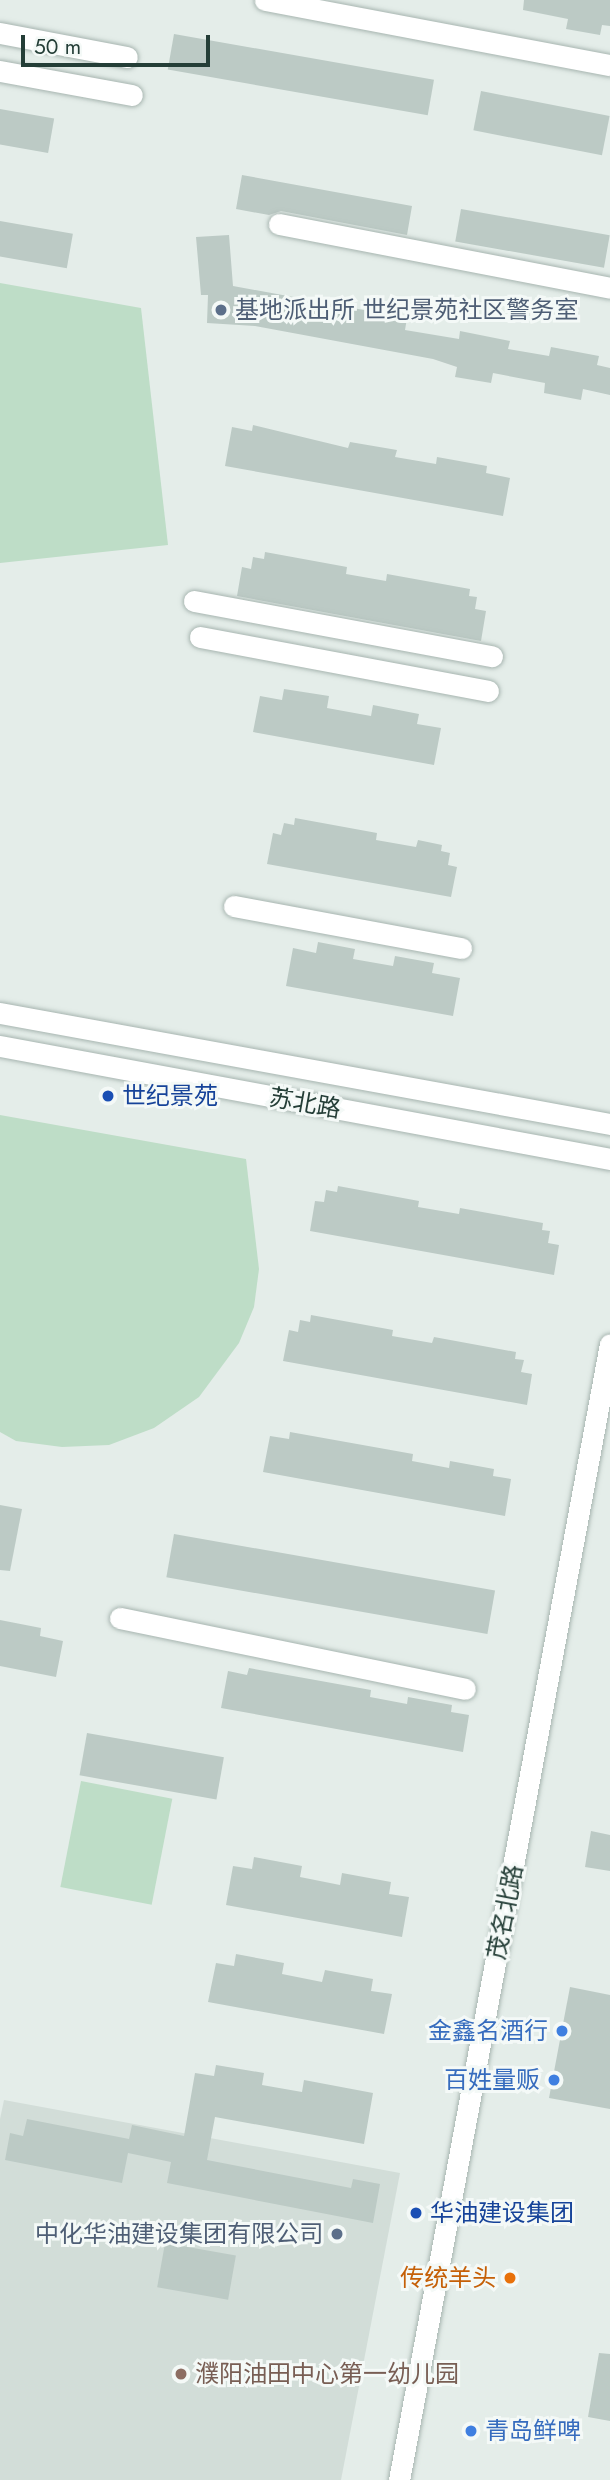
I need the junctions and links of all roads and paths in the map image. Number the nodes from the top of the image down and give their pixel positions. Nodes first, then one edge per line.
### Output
1 (265, 0) edge
2 (0, 33) edge
3 (127, 57) dead end
4 (610, 65) edge
5 (0, 71) edge
6 (132, 94) dead end
7 (279, 224) dead end
8 (610, 288) edge
9 (194, 601) dead end
10 (200, 637) dead end
11 (492, 656) dead end
12 (488, 691) dead end
13 (234, 906) dead end
14 (461, 948) dead end
15 (0, 1013) edge
16 (0, 1046) edge
17 (610, 1124) edge
18 (610, 1159) edge
19 (610, 1344) edge
20 (120, 1618) dead end
21 (465, 1689) dead end
22 (399, 2480) edge

1 - 4 street
2 - 3 street
5 - 6 street
7 - 8 street
9 - 11 street
10 - 12 street
13 - 14 street
15 - 17 street, 苏北路
16 - 18 street, 苏北路
19 - 22 street, 茂名北路
20 - 21 street

